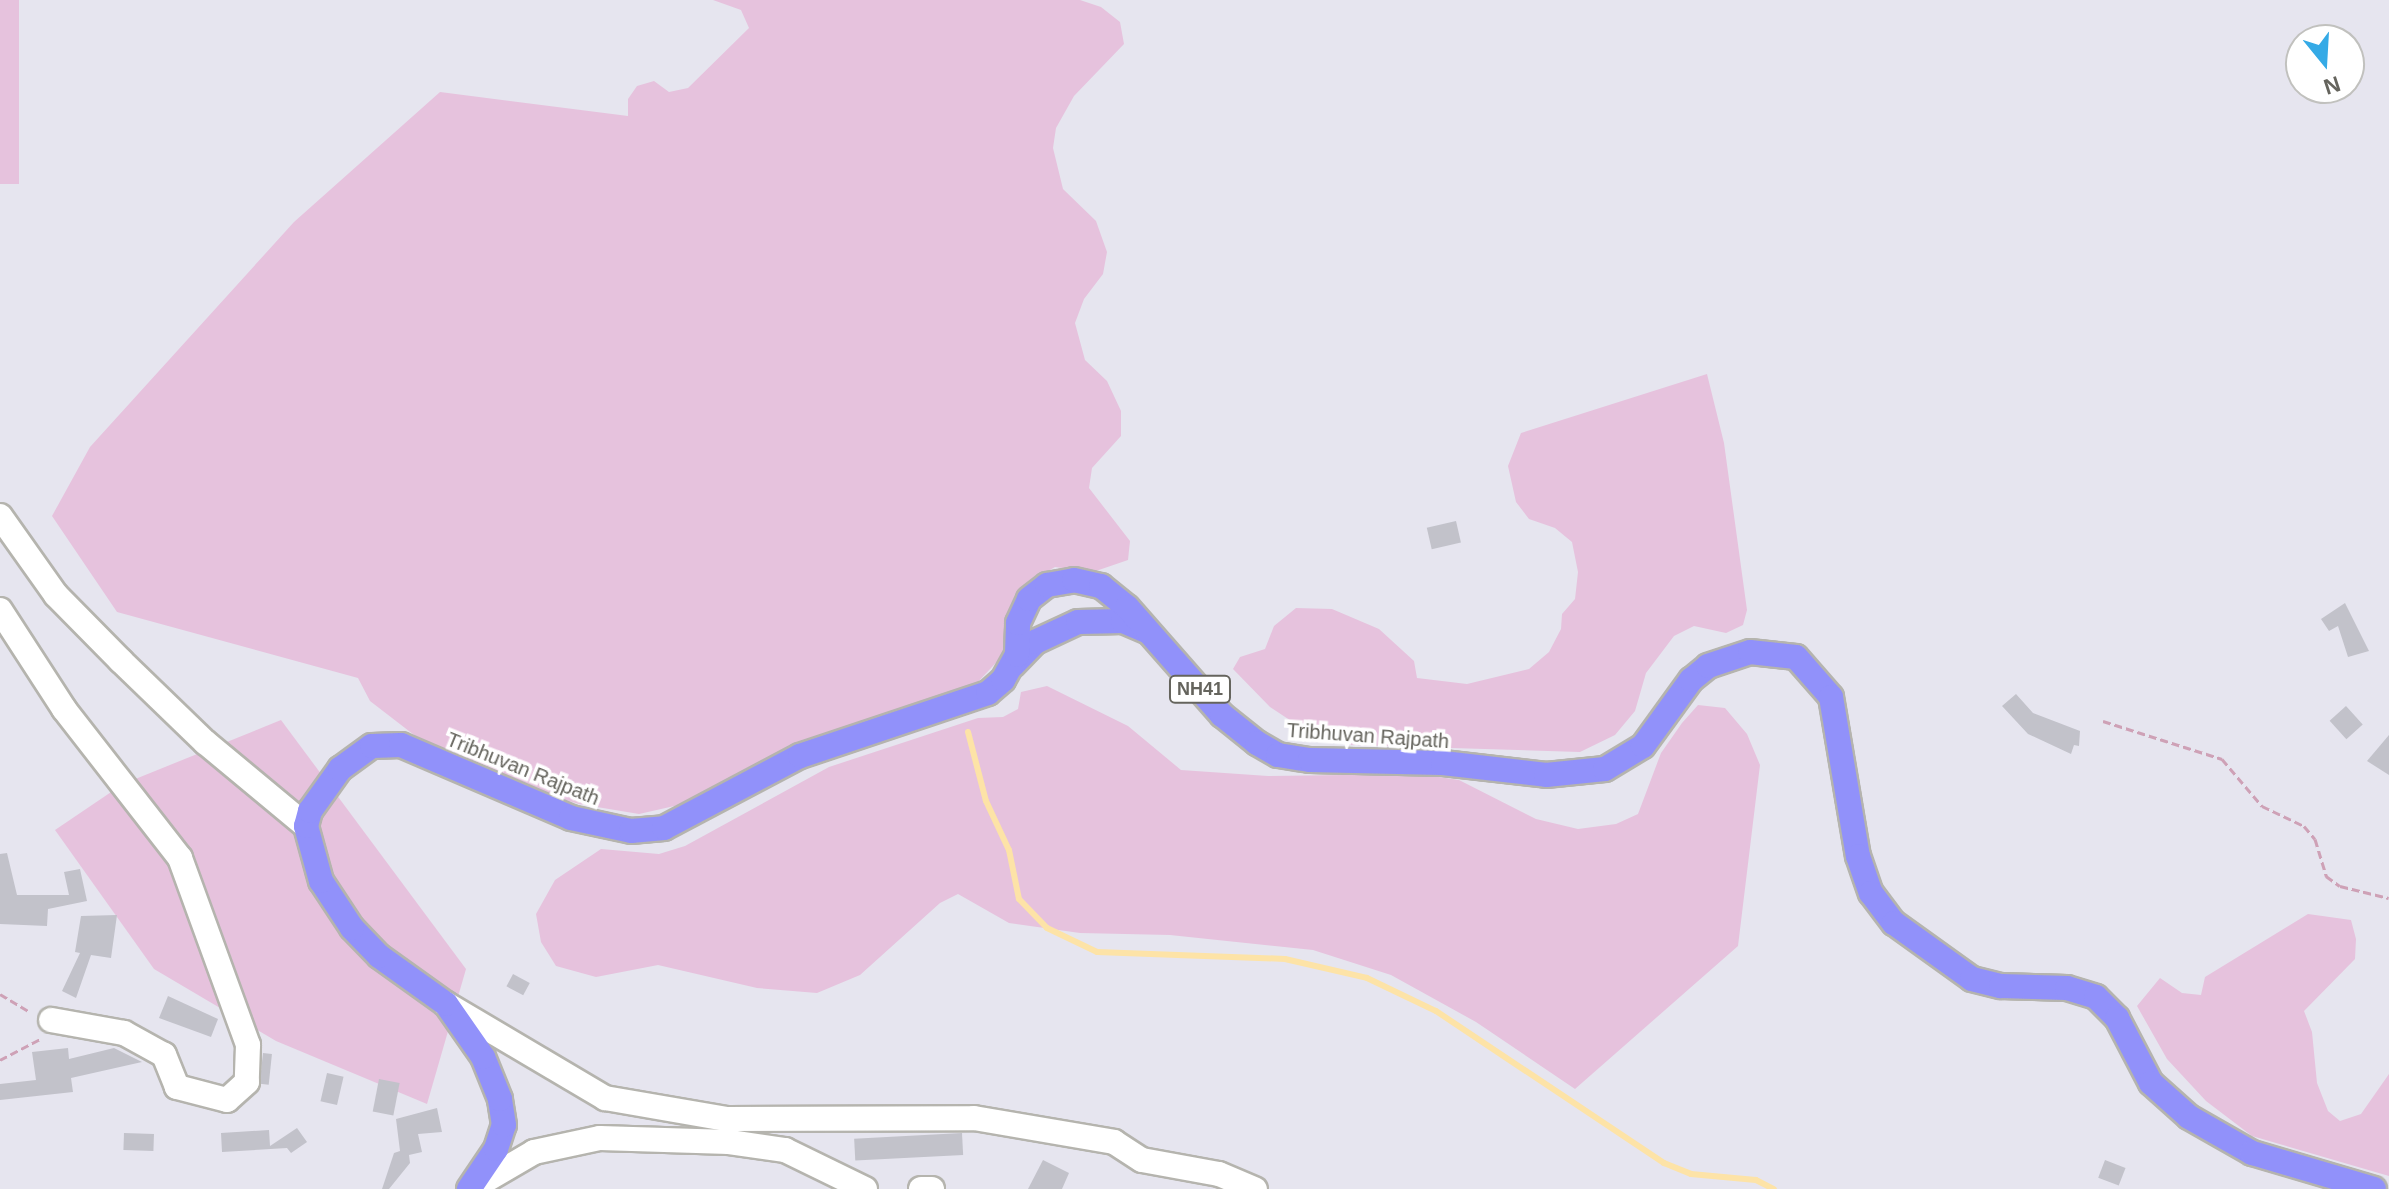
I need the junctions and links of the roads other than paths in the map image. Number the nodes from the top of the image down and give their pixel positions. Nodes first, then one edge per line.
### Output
1 (0, 516) edge
2 (0, 610) edge
3 (1157, 637) junction
4 (1011, 667) junction
5 (306, 826) junction
6 (446, 1004) junction
7 (51, 1020) road end
8 (728, 1130) junction
9 (470, 1189) edge
10 (865, 1189) edge
11 (921, 1189) edge
12 (932, 1189) edge
13 (1255, 1189) edge
14 (2374, 1189) edge

1 - 5 street
2 - 7 street
3 - 4 highway
3 - 4 highway, Tribhuvan Rajpath / NH41
3 - 14 highway, Tribhuvan Rajpath / NH41
4 - 5 highway, Tribhuvan Rajpath
5 - 6 highway
6 - 8 street
6 - 9 highway
8 - 9 street
8 - 10 street
8 - 13 street
11 - 12 street

